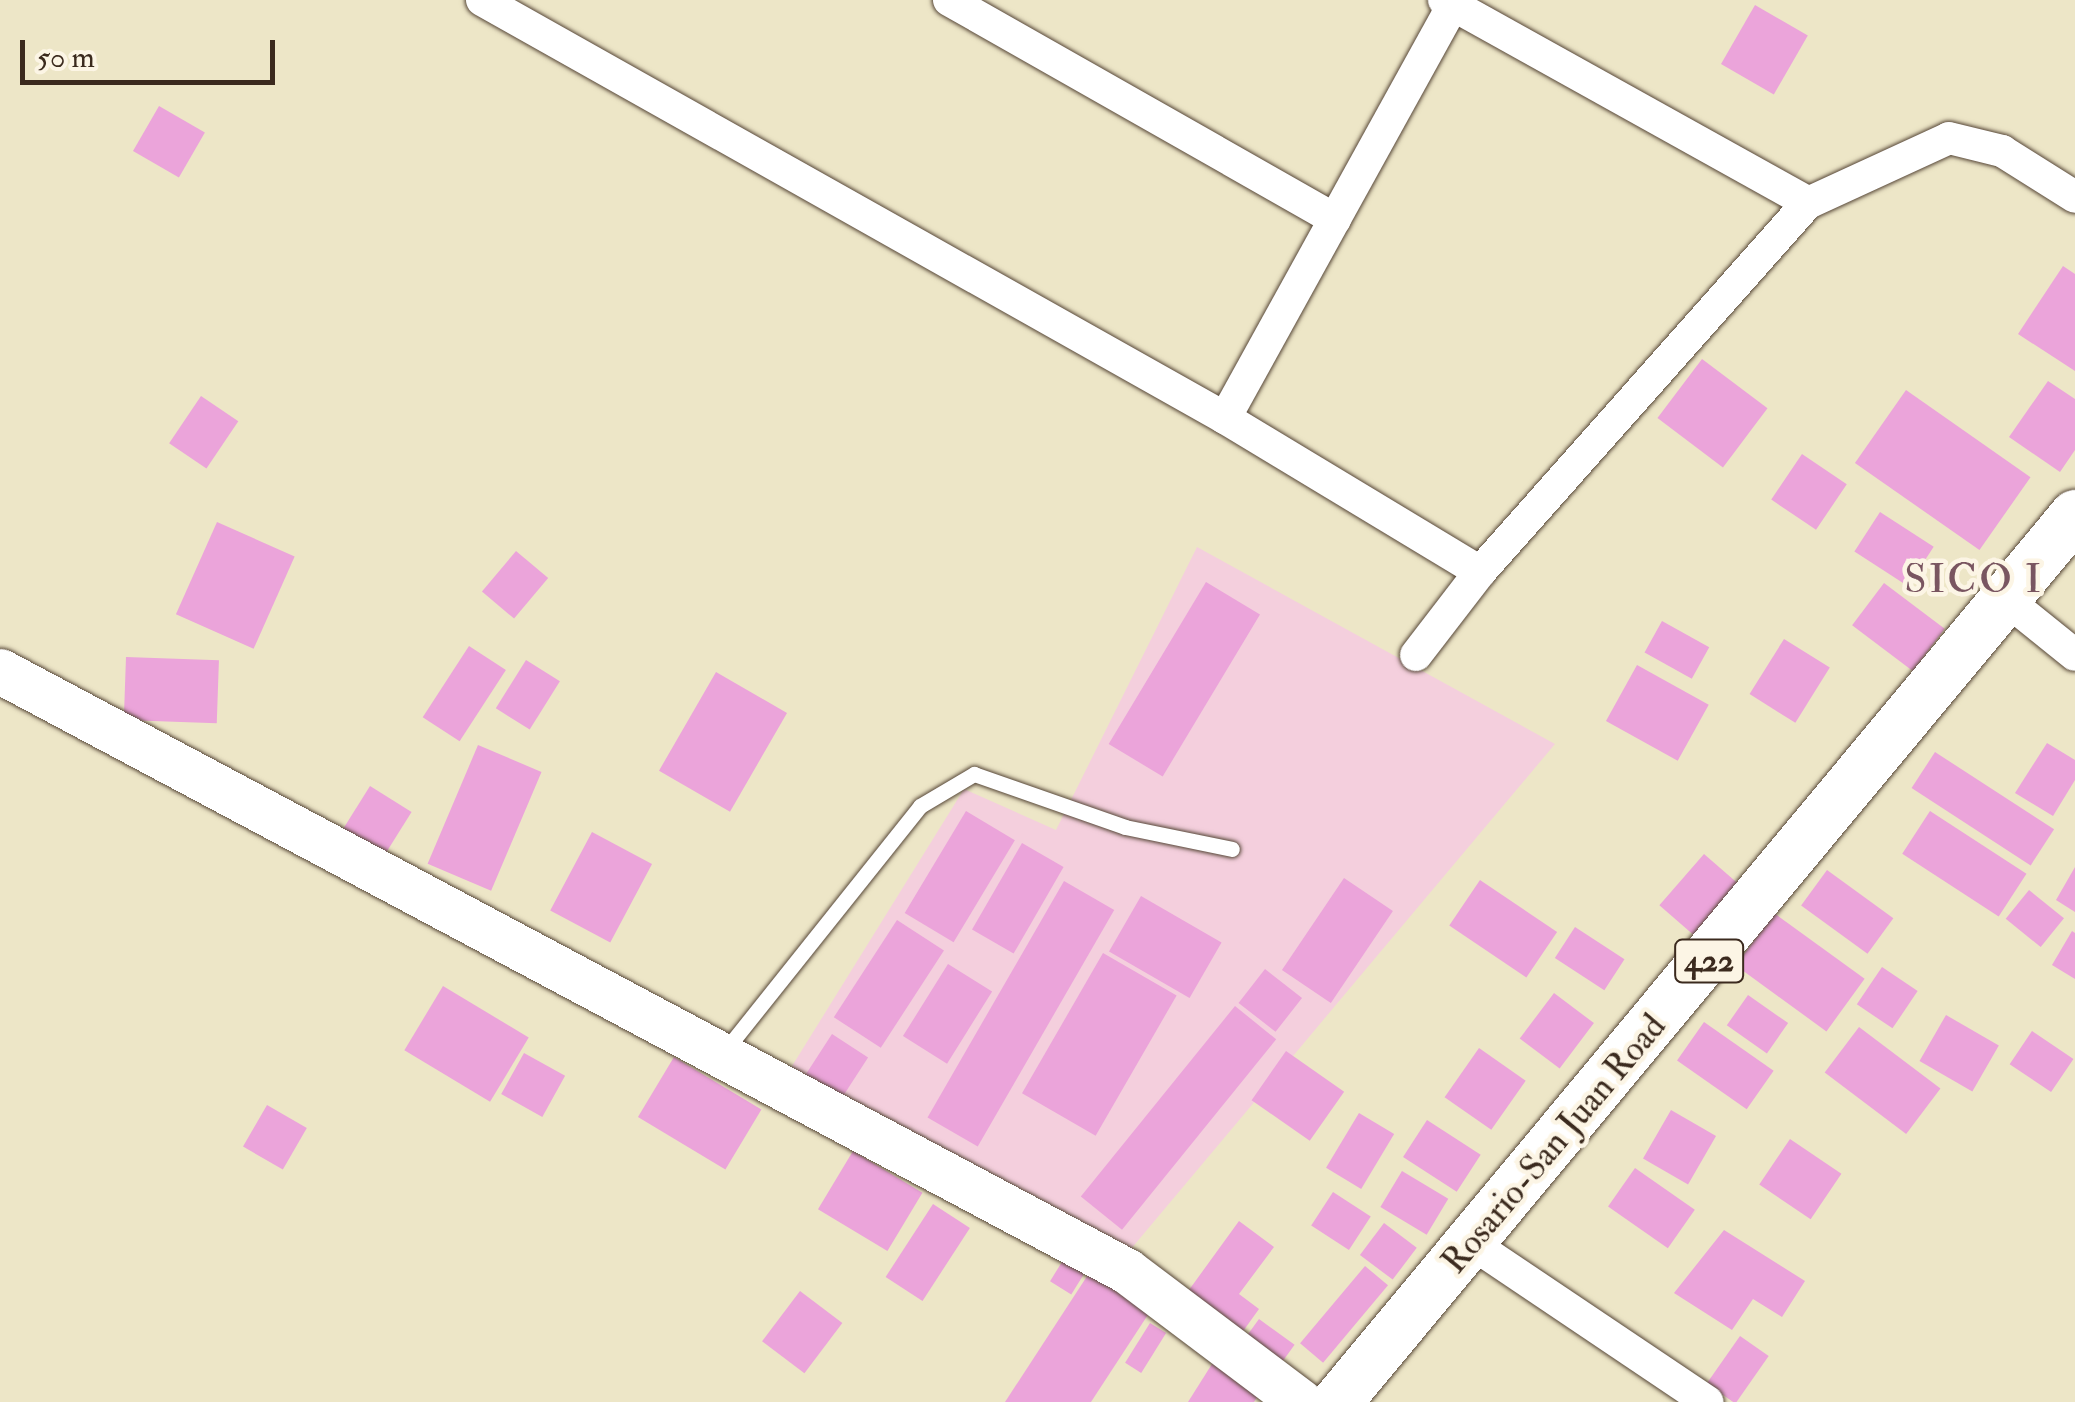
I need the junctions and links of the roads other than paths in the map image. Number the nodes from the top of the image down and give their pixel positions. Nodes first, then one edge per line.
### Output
1 (482, 0) edge
2 (948, 0) edge
3 (1449, 2) edge
4 (2075, 197) edge
5 (1808, 203) junction
6 (1335, 220) junction
7 (1225, 418) junction
8 (2075, 515) edge
9 (1480, 572) junction
10 (2003, 596) junction
11 (1416, 654) dead end
12 (2075, 655) edge
13 (0, 670) edge
14 (1232, 849) dead end
15 (721, 1056) junction
16 (1471, 1243) junction
17 (1301, 1402) edge
18 (1338, 1402) edge
19 (1708, 1402) edge

1 - 7 street
2 - 6 street
3 - 5 street
3 - 6 street
4 - 5 street
5 - 9 street
6 - 7 street
7 - 9 street
8 - 10 main road, Rosario-San Juan Road / 422
9 - 11 street
10 - 12 street
10 - 16 main road, Rosario-San Juan Road / 422
13 - 15 street
14 - 15 lane
15 - 17 street
16 - 18 main road, Rosario-San Juan Road / 422
16 - 19 street

